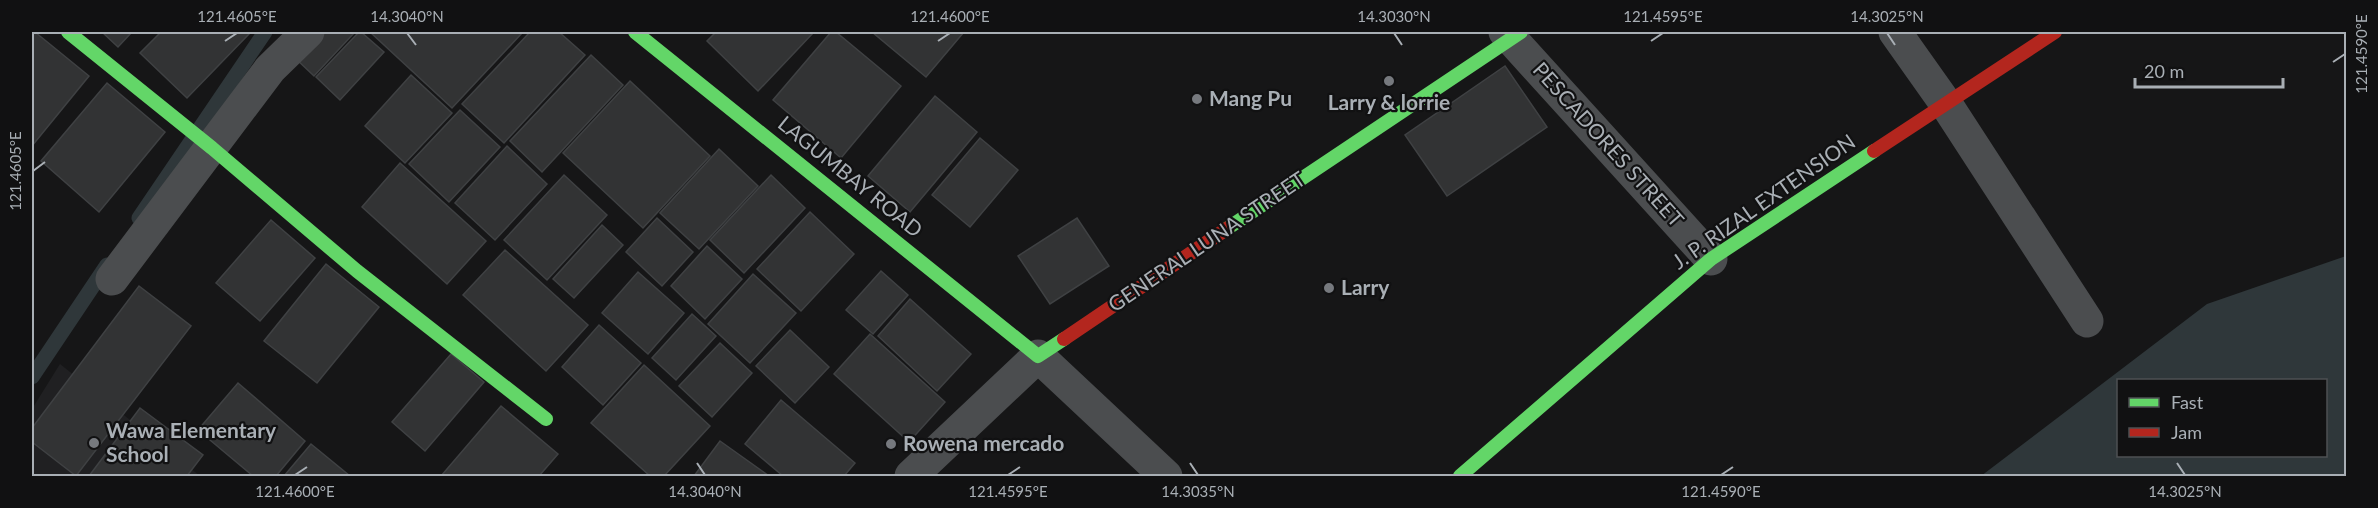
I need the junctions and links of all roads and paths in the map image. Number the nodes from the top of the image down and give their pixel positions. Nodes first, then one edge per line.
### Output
1 (68, 32) edge
2 (308, 32) edge
3 (635, 32) edge
4 (1895, 32) edge
5 (2055, 32) edge
6 (1512, 34) edge
7 (1946, 104) junction
8 (212, 148) junction
9 (1711, 260) junction
10 (112, 279) dead end
11 (2087, 321) dead end
12 (1038, 356) junction
13 (546, 420) dead end
14 (911, 477) edge
15 (1166, 477) edge
16 (1460, 477) edge

1 - 8 street
2 - 8 street
3 - 12 street, LAGUMBAY ROAD
4 - 7 street
5 - 7 street, J. P. RIZAL EXTENSION
6 - 9 street, PESCADORES STREET
6 - 12 street, GENERAL LUNA STREET
7 - 9 street, J. P. RIZAL EXTENSION
7 - 11 street
8 - 10 street
8 - 13 street
9 - 16 street, J. P. RIZAL EXTENSION
12 - 14 street, GENERAL LUNA STREET
12 - 15 street

